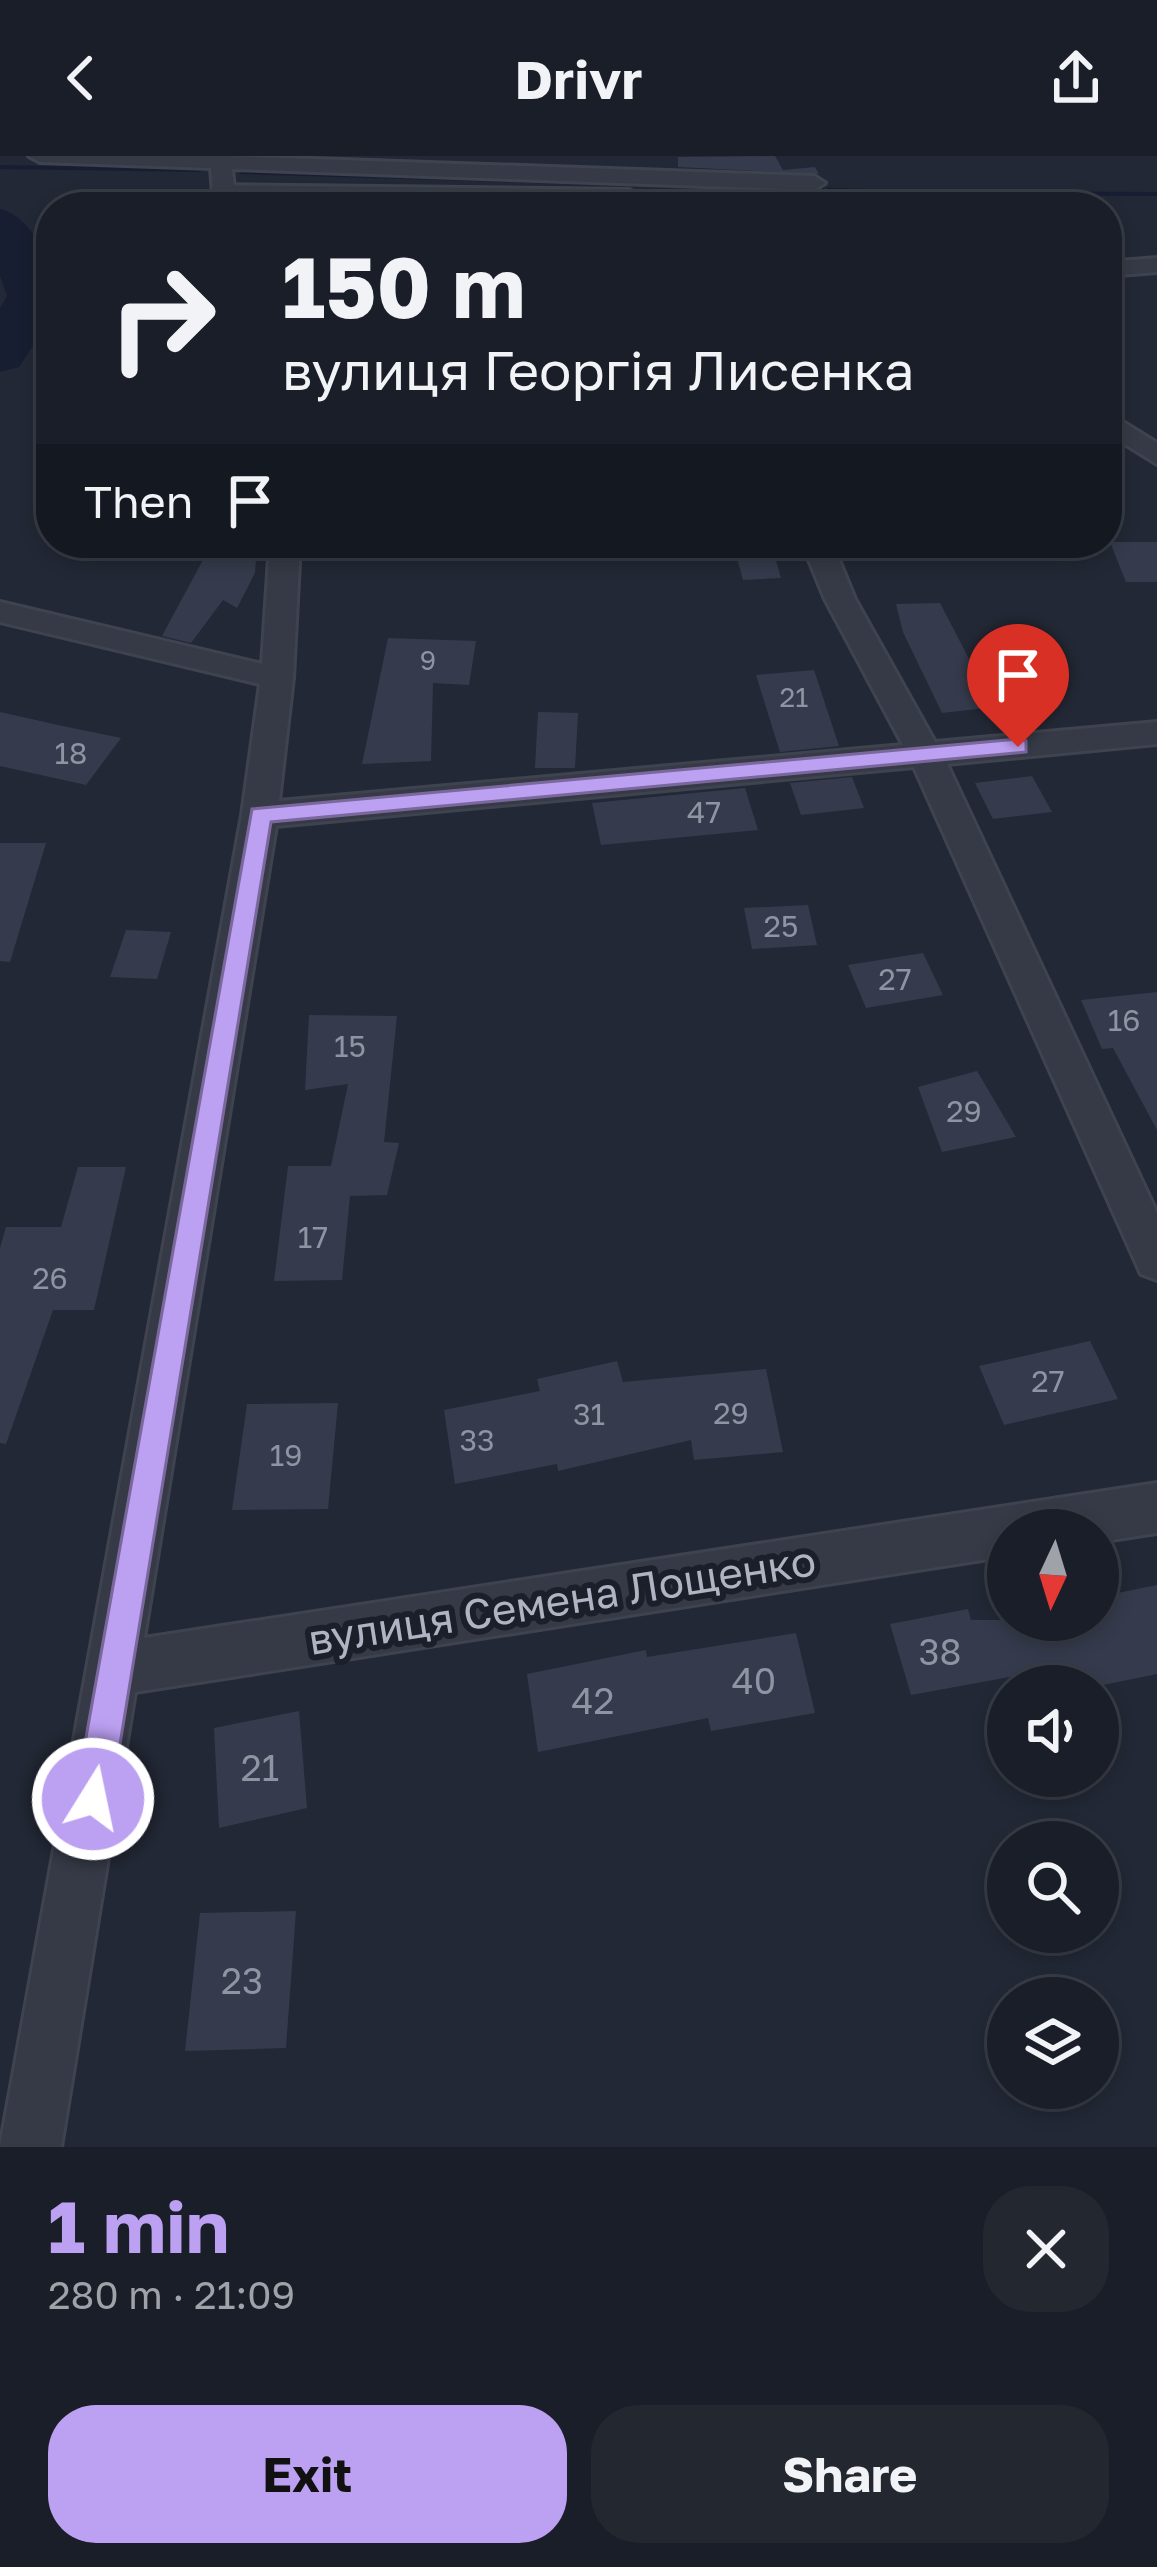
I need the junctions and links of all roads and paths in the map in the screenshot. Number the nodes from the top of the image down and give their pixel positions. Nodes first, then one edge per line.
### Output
1 (40, 156) edge
2 (792, 156) edge
3 (339, 177) junction
4 (223, 186) edge
5 (528, 192) edge
6 (1157, 265) edge
7 (1122, 267) edge
8 (1122, 431) edge
9 (1157, 456) edge
10 (284, 558) edge
11 (824, 558) edge
12 (0, 611) edge
13 (277, 678) junction
14 (1157, 733) edge
15 (926, 756) junction
16 (260, 814) junction
17 (1157, 1259) edge
18 (1157, 1508) edge
19 (1119, 1514) edge
20 (987, 1535) edge
21 (116, 1669) junction
22 (30, 2147) edge

1 - 4 street
2 - 3 street
3 - 4 street
3 - 5 lane
6 - 7 street
8 - 9 street
10 - 13 street
11 - 15 street
12 - 13 street
13 - 16 street
14 - 15 street
15 - 16 street
15 - 17 street
16 - 21 street
18 - 19 street, вулиця Семена Лощенко
20 - 21 street, вулиця Семена Лощенко
21 - 22 street

